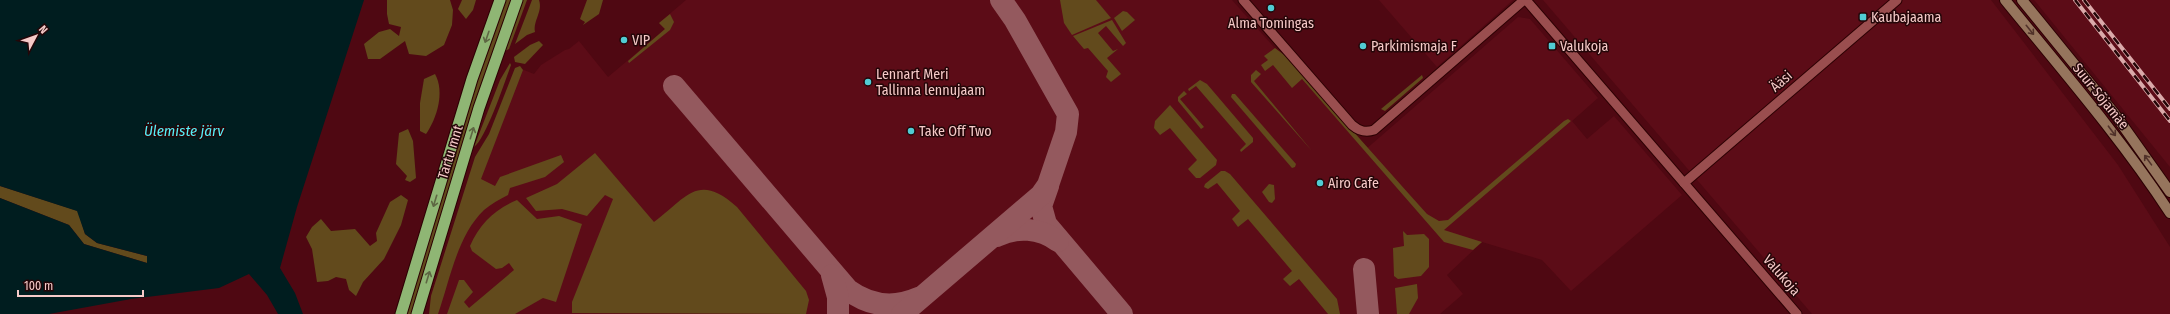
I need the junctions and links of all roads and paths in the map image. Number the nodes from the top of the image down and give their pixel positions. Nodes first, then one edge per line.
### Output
1 (500, 0) edge
2 (517, 0) edge
3 (1243, 0) edge
4 (1525, 0) edge
5 (1897, 0) edge
6 (2005, 0) edge
7 (2022, 0) edge
8 (1684, 183) junction
9 (2170, 192) edge
10 (2170, 213) edge
11 (400, 314) edge
12 (417, 314) edge
13 (1797, 314) edge

1 -> 11 highway, Tartu mnt
12 -> 2 highway, Tartu mnt
3 - 4 street
4 - 8 street, Valukoja
5 - 8 street, Ääsi
6 -> 10 main road, Suur-Sõjamäe
9 -> 7 main road, Suur-Sõjamäe
8 - 13 street, Valukoja

